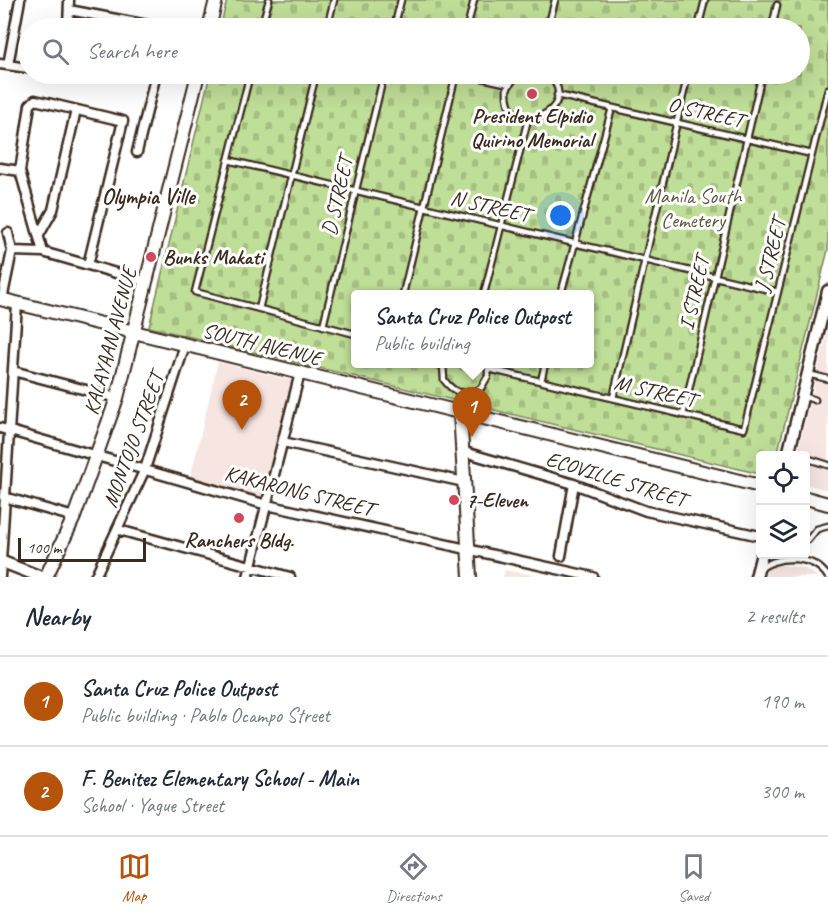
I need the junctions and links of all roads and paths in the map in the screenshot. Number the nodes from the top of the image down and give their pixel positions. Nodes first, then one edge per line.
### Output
1 (20, 0) edge
2 (69, 0) edge
3 (216, 0) edge
4 (268, 0) edge
5 (334, 0) edge
6 (401, 0) edge
7 (474, 0) edge
8 (555, 0) edge
9 (705, 0) edge
10 (777, 5) dead end
11 (69, 10) junction
12 (69, 18) edge
13 (111, 18) edge
14 (212, 18) edge
15 (264, 18) edge
16 (330, 18) edge
17 (396, 18) edge
18 (470, 18) edge
19 (550, 18) edge
20 (700, 18) edge
21 (774, 18) edge
22 (4, 64) edge
23 (153, 84) edge
24 (196, 84) edge
25 (247, 84) edge
26 (314, 84) edge
27 (382, 84) edge
28 (454, 84) edge
29 (509, 84) edge
30 (555, 84) edge
31 (686, 84) edge
32 (760, 84) edge
33 (828, 89) edge
34 (557, 95) junction
35 (612, 108) junction
36 (76, 110) junction
37 (528, 119) junction
38 (676, 123) junction
39 (747, 139) junction
40 (136, 152) dead end
41 (812, 154) junction
42 (228, 160) junction
43 (0, 168) edge
44 (20, 171) junction
45 (291, 176) junction
46 (356, 191) junction
47 (424, 207) junction
48 (501, 226) junction
49 (8, 233) dead end
50 (39, 235) junction
51 (574, 243) junction
52 (12, 251) junction
53 (43, 252) junction
54 (645, 260) junction
55 (88, 266) junction
56 (715, 277) junction
57 (147, 282) junction
58 (404, 290) edge
59 (485, 290) edge
60 (562, 290) edge
61 (828, 291) edge
62 (778, 292) junction
63 (1, 300) edge
64 (17, 304) junction
65 (259, 309) junction
66 (323, 326) junction
67 (351, 333) edge
68 (134, 334) junction
69 (184, 345) junction
70 (443, 368) edge
71 (487, 368) edge
72 (495, 368) edge
73 (544, 368) edge
74 (13, 371) junction
75 (300, 374) junction
76 (808, 374) junction
77 (828, 379) edge
78 (541, 381) junction
79 (462, 394) junction
80 (803, 396) junction
81 (117, 398) junction
82 (613, 398) junction
83 (815, 399) dead end
84 (460, 412) junction
85 (683, 415) junction
86 (4, 429) edge
87 (744, 429) joint
88 (283, 442) junction
89 (462, 451) junction
90 (792, 451) edge
91 (98, 456) junction
92 (810, 459) edge
93 (828, 465) edge
94 (145, 469) junction
95 (464, 482) junction
96 (574, 484) junction
97 (756, 485) edge
98 (4, 497) junction
99 (810, 499) edge
100 (828, 504) edge
101 (267, 505) junction
102 (74, 517) junction
103 (828, 526) edge
104 (119, 530) junction
105 (756, 535) edge
106 (810, 538) edge
107 (468, 549) junction
108 (561, 556) dead end
109 (761, 559) edge
110 (781, 559) edge
111 (797, 559) edge
112 (0, 561) edge
113 (249, 572) edge
114 (567, 574) edge
115 (757, 574) edge
116 (0, 577) edge
117 (41, 577) edge
118 (46, 577) edge
119 (95, 577) edge
120 (290, 577) edge
121 (470, 577) edge
122 (593, 577) edge
123 (828, 577) edge

1 - 22 street
2 - 11 street
3 - 14 main road
4 - 15 lane
5 - 16 lane
6 - 17 lane
7 - 18 lane
8 - 19 lane
9 - 20 lane
10 - 21 lane
11 - 12 street
11 - 13 street
23 - 40 street
24 - 57 main road, KALAYAAN AVENUE
25 - 42 lane
26 - 45 lane
27 - 46 lane, D STREET
28 - 47 lane
29 - 37 lane
30 - 34 lane
31 - 38 lane
32 - 39 lane, I STREET
33 - 41 lane, J STREET
34 - 35 lane, O STREET
34 - 37 lane
35 - 38 lane, O STREET
35 - 51 lane
36 - 44 street
36 - 50 street
36 - 55 street
37 - 48 lane
38 - 39 lane, O STREET
38 - 54 lane
39 - 41 lane, O STREET
39 - 56 lane, I STREET
41 - 62 lane, J STREET
42 - 45 lane, N STREET
42 - 65 lane
43 - 44 street
44 - 50 street
45 - 46 lane, N STREET
45 - 65 lane
46 - 47 lane, N STREET
46 - 66 lane, D STREET
47 - 48 lane, N STREET
47 - 58 lane
48 - 51 lane, N STREET
48 - 59 lane
49 - 52 street
50 - 53 street
51 - 54 lane, N STREET
51 - 60 lane
52 - 53 street
52 - 63 street
53 - 55 street
54 - 56 lane, N STREET
54 - 82 lane
55 - 57 street
56 - 62 lane, N STREET
56 - 85 lane, I STREET
57 - 68 main road, KALAYAAN AVENUE
61 - 76 street
62 - 87 lane, J STREET
63 - 64 main road, SOUTH AVENUE
64 - 68 main road, SOUTH AVENUE
64 - 74 street
65 - 66 lane
66 - 67 lane
68 - 69 main road, SOUTH AVENUE
68 - 81 main road, KALAYAAN AVENUE
69 - 75 main road, SOUTH AVENUE
69 - 94 street, MONTOJO STREET
70 - 79 lane
71 - 79 lane
72 - 78 lane, M STREET
73 - 78 lane
74 - 81 street
74 - 86 street
75 - 84 main road, SOUTH AVENUE
75 - 88 street
76 - 77 lane
76 - 80 street
78 - 82 lane, M STREET
79 - 84 lane
80 - 83 lane
80 - 90 street
81 - 91 main road, KALAYAAN AVENUE
82 - 85 lane, M STREET
84 - 89 main road
84 - 97 main road, SOUTH AVENUE
85 - 87 lane, M STREET
86 - 91 street, KAKARONG STREET
86 - 98 street
88 - 95 street
88 - 101 street
89 - 95 main road
89 - 96 street, ECOVILLE STREET
91 - 94 street, KAKARONG STREET
91 - 102 main road, KALAYAAN AVENUE
92 - 93 lane
94 - 101 street, KAKARONG STREET
94 - 104 street, MONTOJO STREET
95 - 107 main road
96 - 105 street, ECOVILLE STREET
96 - 108 street
98 - 102 street
98 - 112 street
99 - 100 main road
101 - 107 street, KAKARONG STREET
101 - 113 street
102 - 118 main road, KALAYAAN AVENUE
103 - 106 lane
104 - 113 street
104 - 119 street, MONTOJO STREET
107 - 114 street, KAKARONG STREET
107 - 121 main road
109 - 115 street
110 - 115 lane
111 - 123 lane
112 - 116 street
112 - 117 street
113 - 120 street
114 - 122 street, KAKARONG STREET

